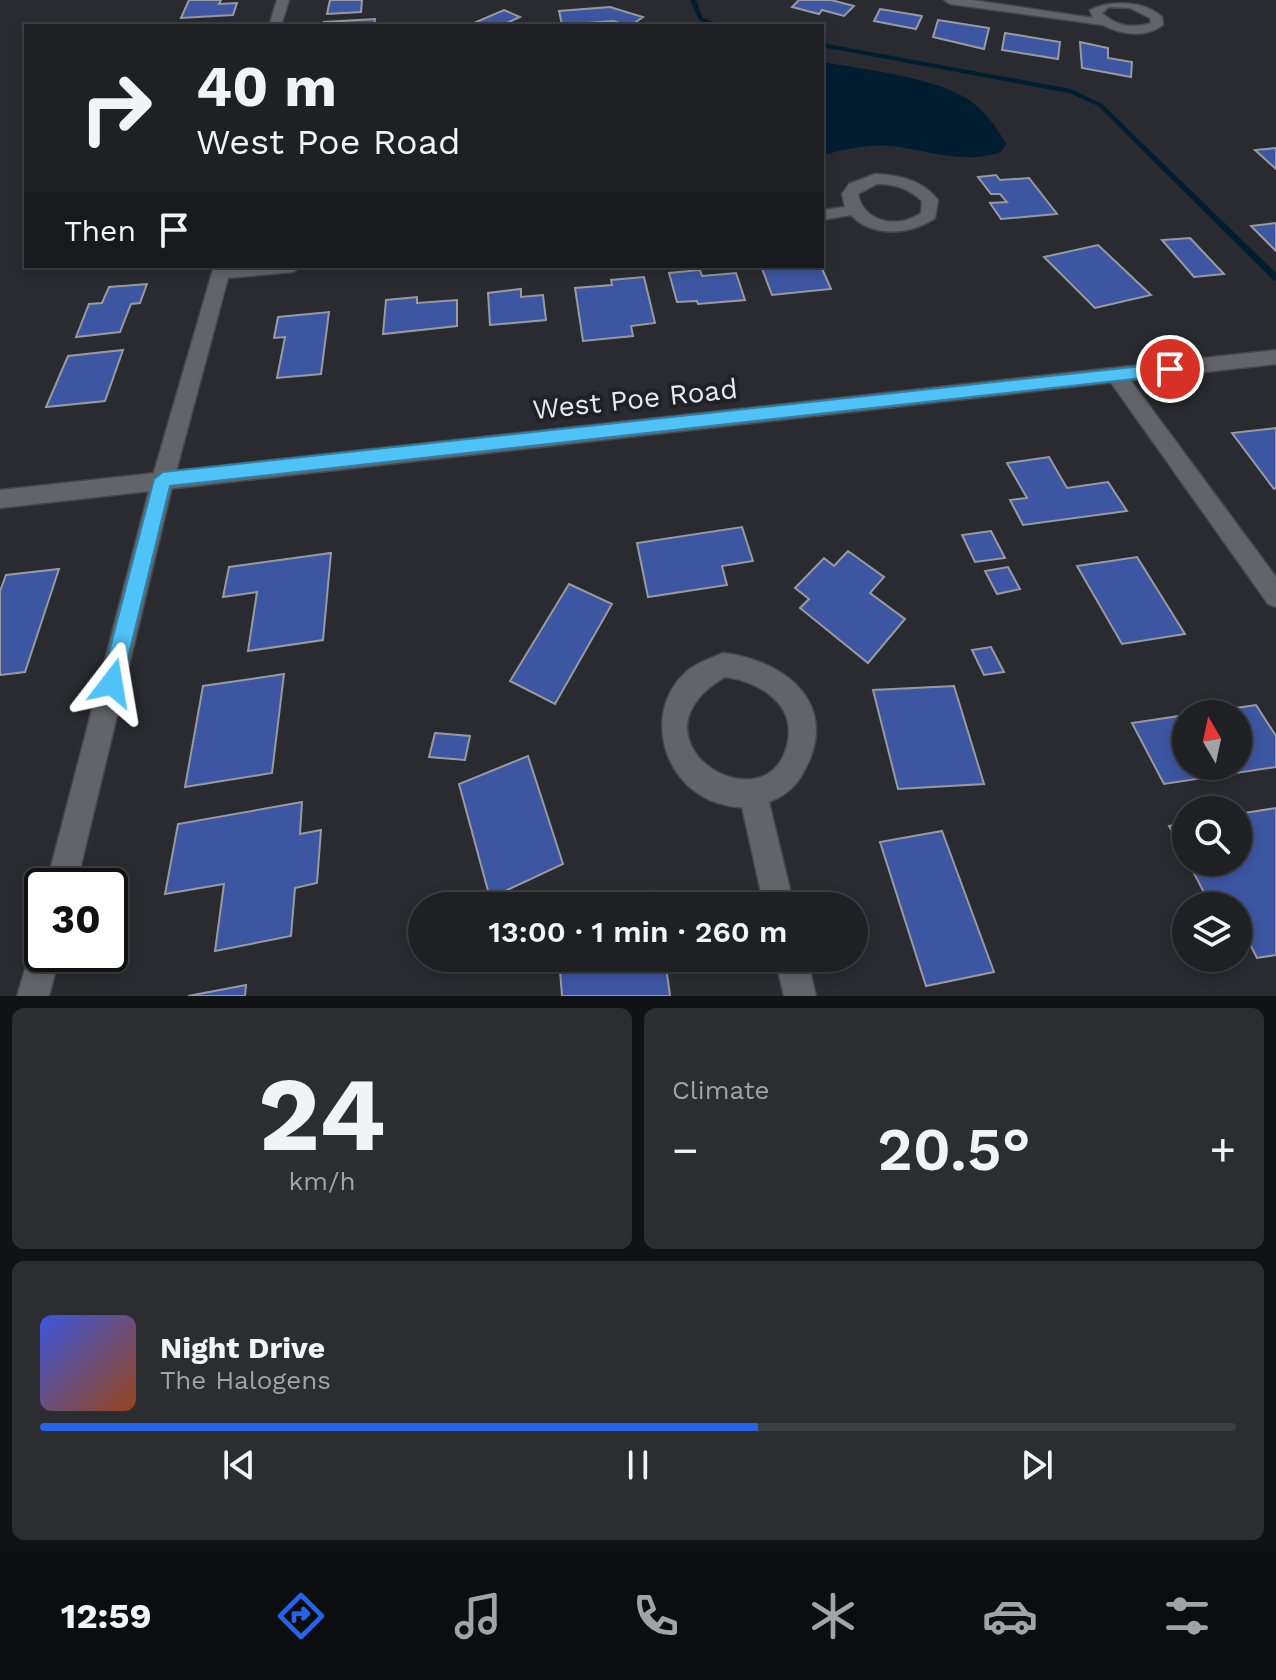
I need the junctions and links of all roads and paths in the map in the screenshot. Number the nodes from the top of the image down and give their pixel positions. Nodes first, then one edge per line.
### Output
1 (283, 0) edge
2 (950, 0) edge
3 (1105, 22) dead end
4 (276, 24) edge
5 (854, 210) junction
6 (824, 215) edge
7 (246, 268) edge
8 (223, 269) edge
9 (1276, 357) edge
10 (1116, 375) junction
11 (163, 479) junction
12 (0, 499) edge
13 (1276, 596) edge
14 (753, 794) junction
15 (66, 868) edge
16 (776, 892) edge
17 (39, 972) edge
18 (794, 972) edge
19 (33, 996) edge
20 (800, 996) edge

1 - 4 street
2 - 3 street
5 - 5 street
5 - 6 street
7 - 8 street
8 - 11 street
9 - 10 street, West Poe Road
10 - 11 street, West Poe Road
10 - 13 street
11 - 12 street, West Poe Road
11 - 15 street
14 - 14 street
14 - 16 street
17 - 19 street
18 - 20 street

